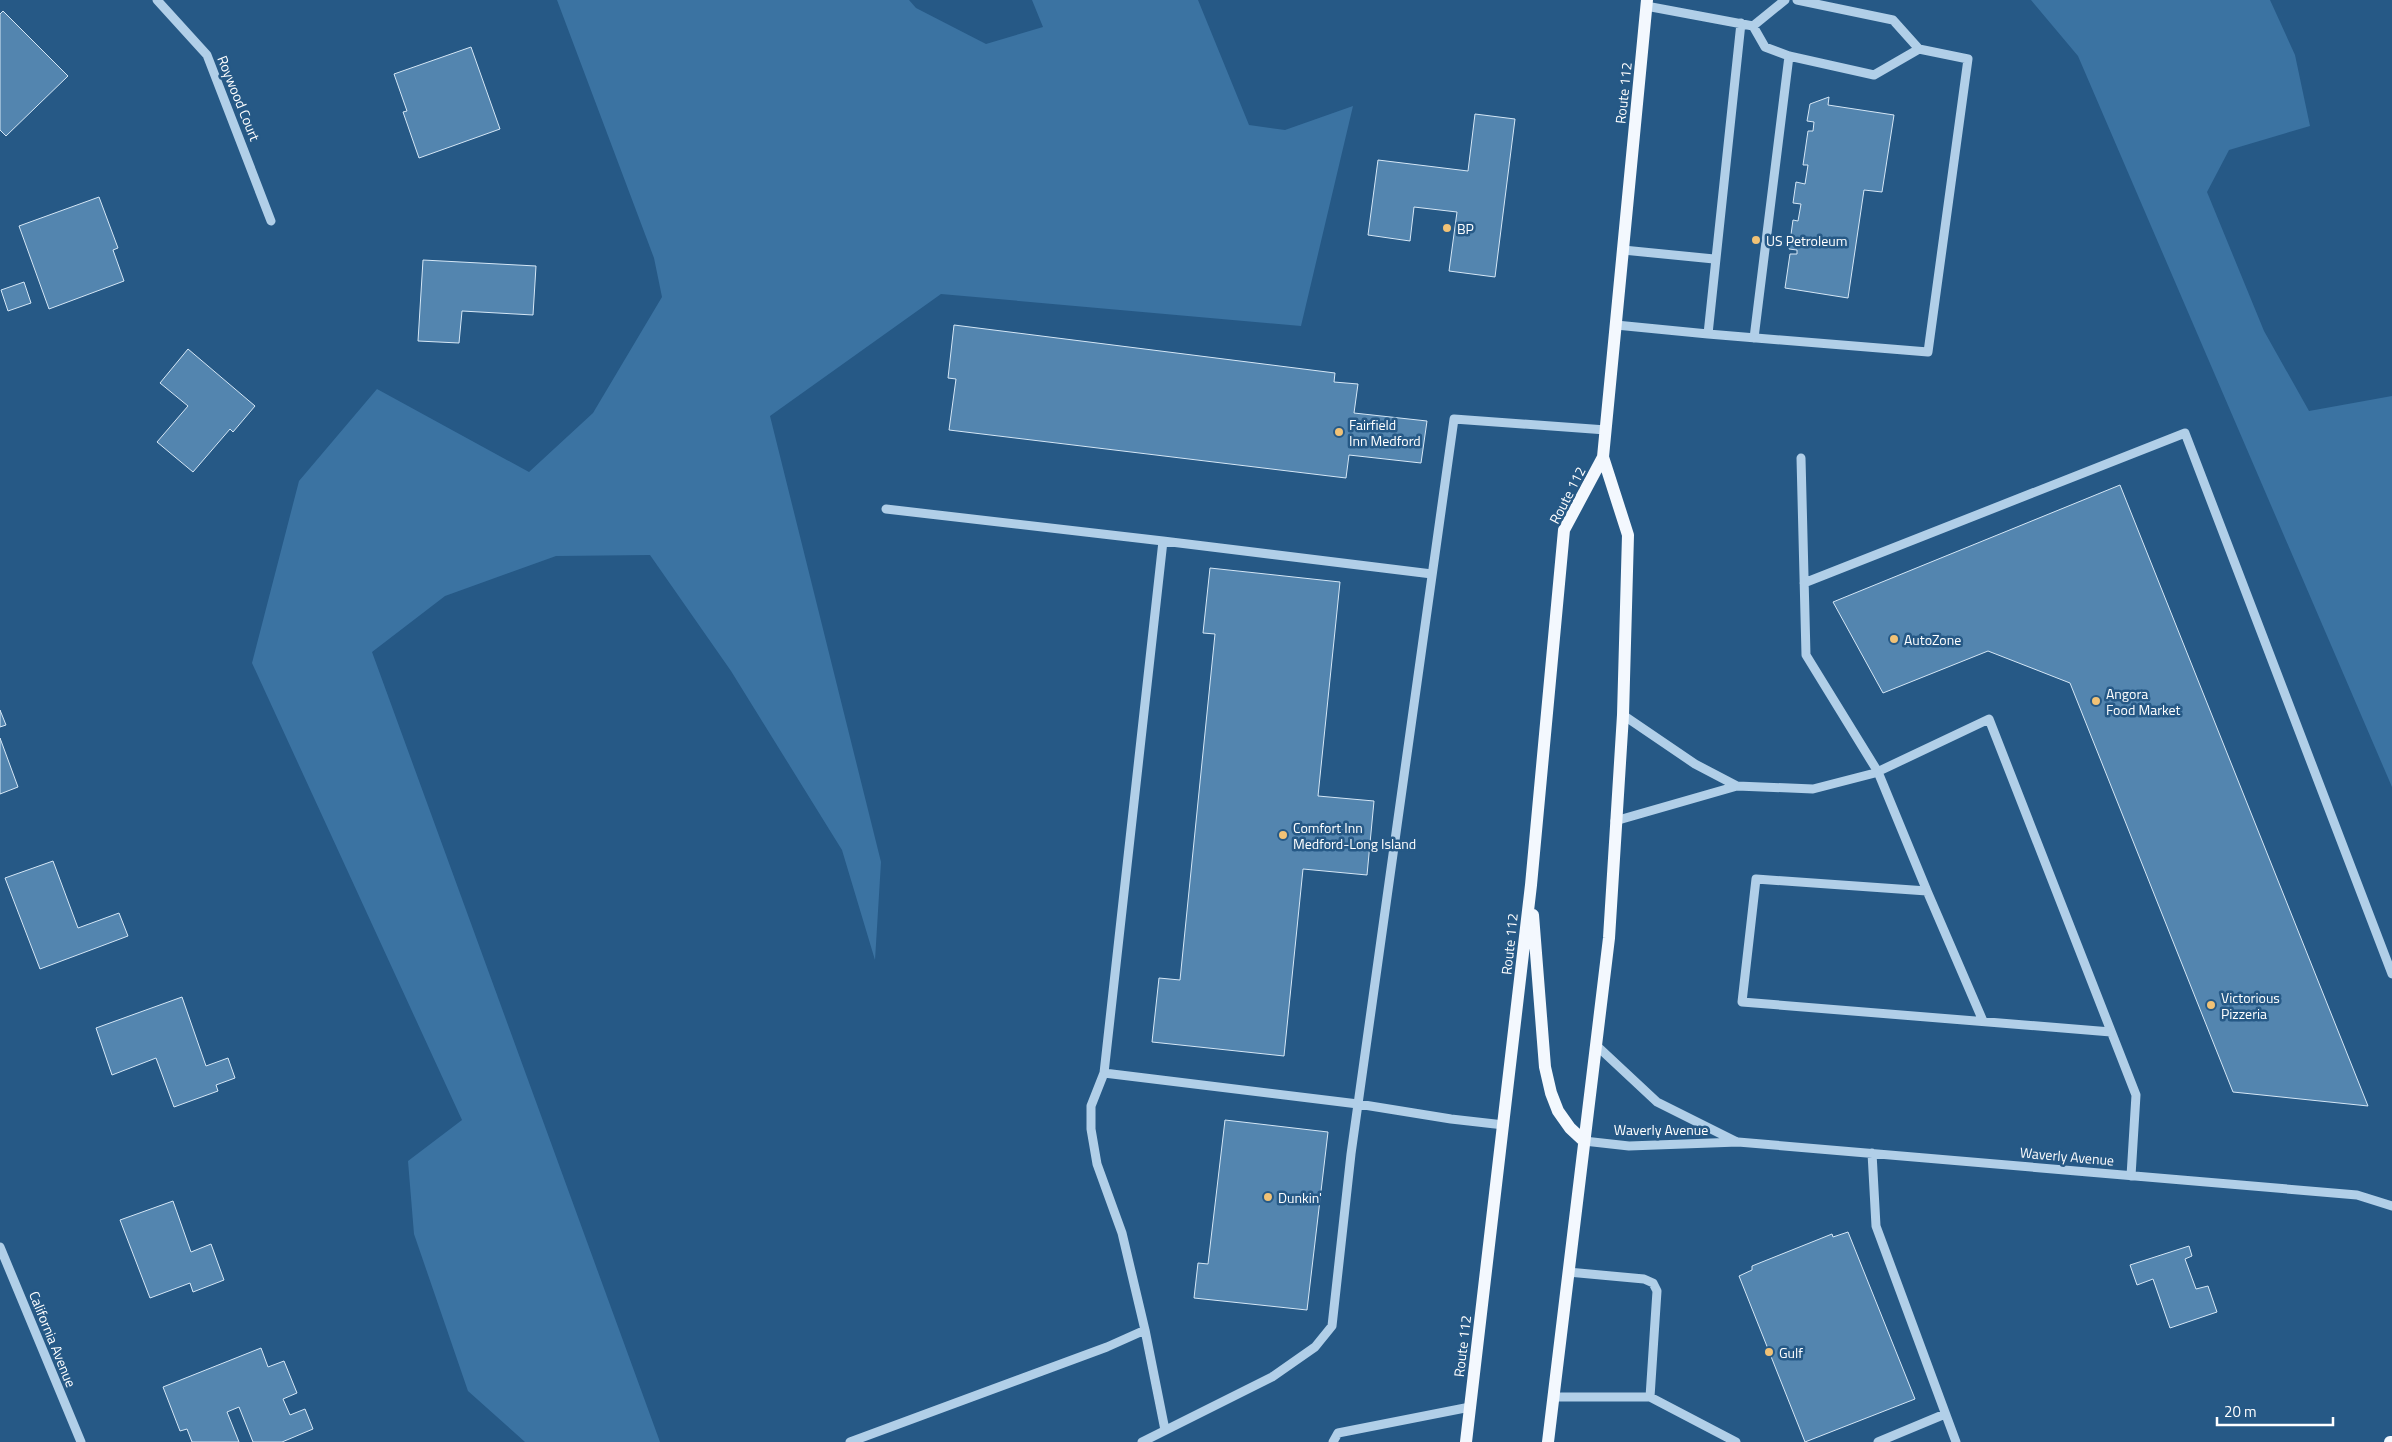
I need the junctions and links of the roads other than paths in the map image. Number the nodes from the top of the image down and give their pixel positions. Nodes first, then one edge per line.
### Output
1 (157, 0) edge
2 (1784, 0) edge
3 (1797, 0) edge
4 (1647, 3) edge
5 (1741, 23) junction
6 (1754, 26) junction
7 (1919, 49) junction
8 (1789, 56) junction
9 (271, 221) dead end
10 (1623, 250) junction
11 (1714, 259) junction
12 (1616, 325) junction
13 (1708, 334) junction
14 (1754, 338) junction
15 (1606, 430) junction
16 (1603, 457) junction
17 (1801, 458) dead end
18 (886, 509) dead end
19 (1163, 541) junction
20 (1432, 574) junction
21 (1804, 583) junction
22 (1623, 715) junction
23 (1878, 772) junction
24 (1738, 786) junction
25 (1615, 821) junction
26 (1531, 886) junction
27 (1927, 891) junction
28 (2392, 974) edge
29 (1984, 1021) junction
30 (2112, 1032) junction
31 (1597, 1046) junction
32 (1104, 1073) junction
33 (1358, 1104) junction
34 (1504, 1124) junction
35 (1584, 1141) junction
36 (1738, 1142) junction
37 (1872, 1153) junction
38 (2131, 1176) junction
39 (2392, 1206) edge
40 (0, 1247) edge
41 (1568, 1272) junction
42 (1145, 1330) junction
43 (1554, 1397) junction
44 (1650, 1397) junction
45 (1470, 1407) junction
46 (1946, 1414) junction
47 (1551, 1426) junction
48 (1165, 1430) junction
49 (81, 1442) edge
50 (850, 1442) edge
51 (1142, 1442) edge
52 (1333, 1442) edge
53 (1466, 1442) edge
54 (1548, 1442) edge
55 (1554, 1442) edge
56 (1736, 1442) edge
57 (1878, 1442) edge
58 (1956, 1442) edge

1 - 9 street, Roywood Court
2 - 6 street
3 - 7 street
4 - 5 street
4 - 10 main road, Route 112
5 - 6 street
5 - 11 street
6 - 8 street
7 - 8 street
7 - 14 street
8 - 14 street
10 - 11 street
10 - 12 main road, Route 112
11 - 13 street
12 - 13 street
12 - 15 main road, Route 112
13 - 14 street
15 - 16 main road, Route 112
15 - 20 street
16 - 22 main road, Route 112
16 - 26 main road, Route 112
17 - 21 street
18 - 19 street
19 - 20 street
19 - 32 street
20 - 33 street
21 - 23 street
21 - 28 street
22 - 24 street
22 - 25 main road, Route 112
23 - 24 street
23 - 27 street
23 - 30 street
24 - 25 street
25 - 31 main road, Route 112
26 - 34 main road, Route 112
26 - 35 main road
27 - 29 street
27 - 29 street
29 - 30 street
30 - 38 street
31 - 35 main road, Route 112
31 - 36 street, Waverly Avenue
32 - 33 street
32 - 42 street
33 - 34 street
33 - 48 street
34 - 45 main road, Route 112
35 - 36 street, Waverly Avenue
35 - 41 main road, Route 112
36 - 37 street, Waverly Avenue
37 - 38 street, Waverly Avenue
37 - 46 street
38 - 39 street, Waverly Avenue
40 - 49 street, California Avenue
41 - 43 main road, Route 112
41 - 44 street
42 - 48 street
42 - 50 street
43 - 44 street
43 - 47 main road, Route 112
44 - 56 street
45 - 52 street
45 - 53 main road, Route 112
46 - 57 street
46 - 58 street
47 - 54 main road, Route 112
47 - 55 main road
48 - 51 street

